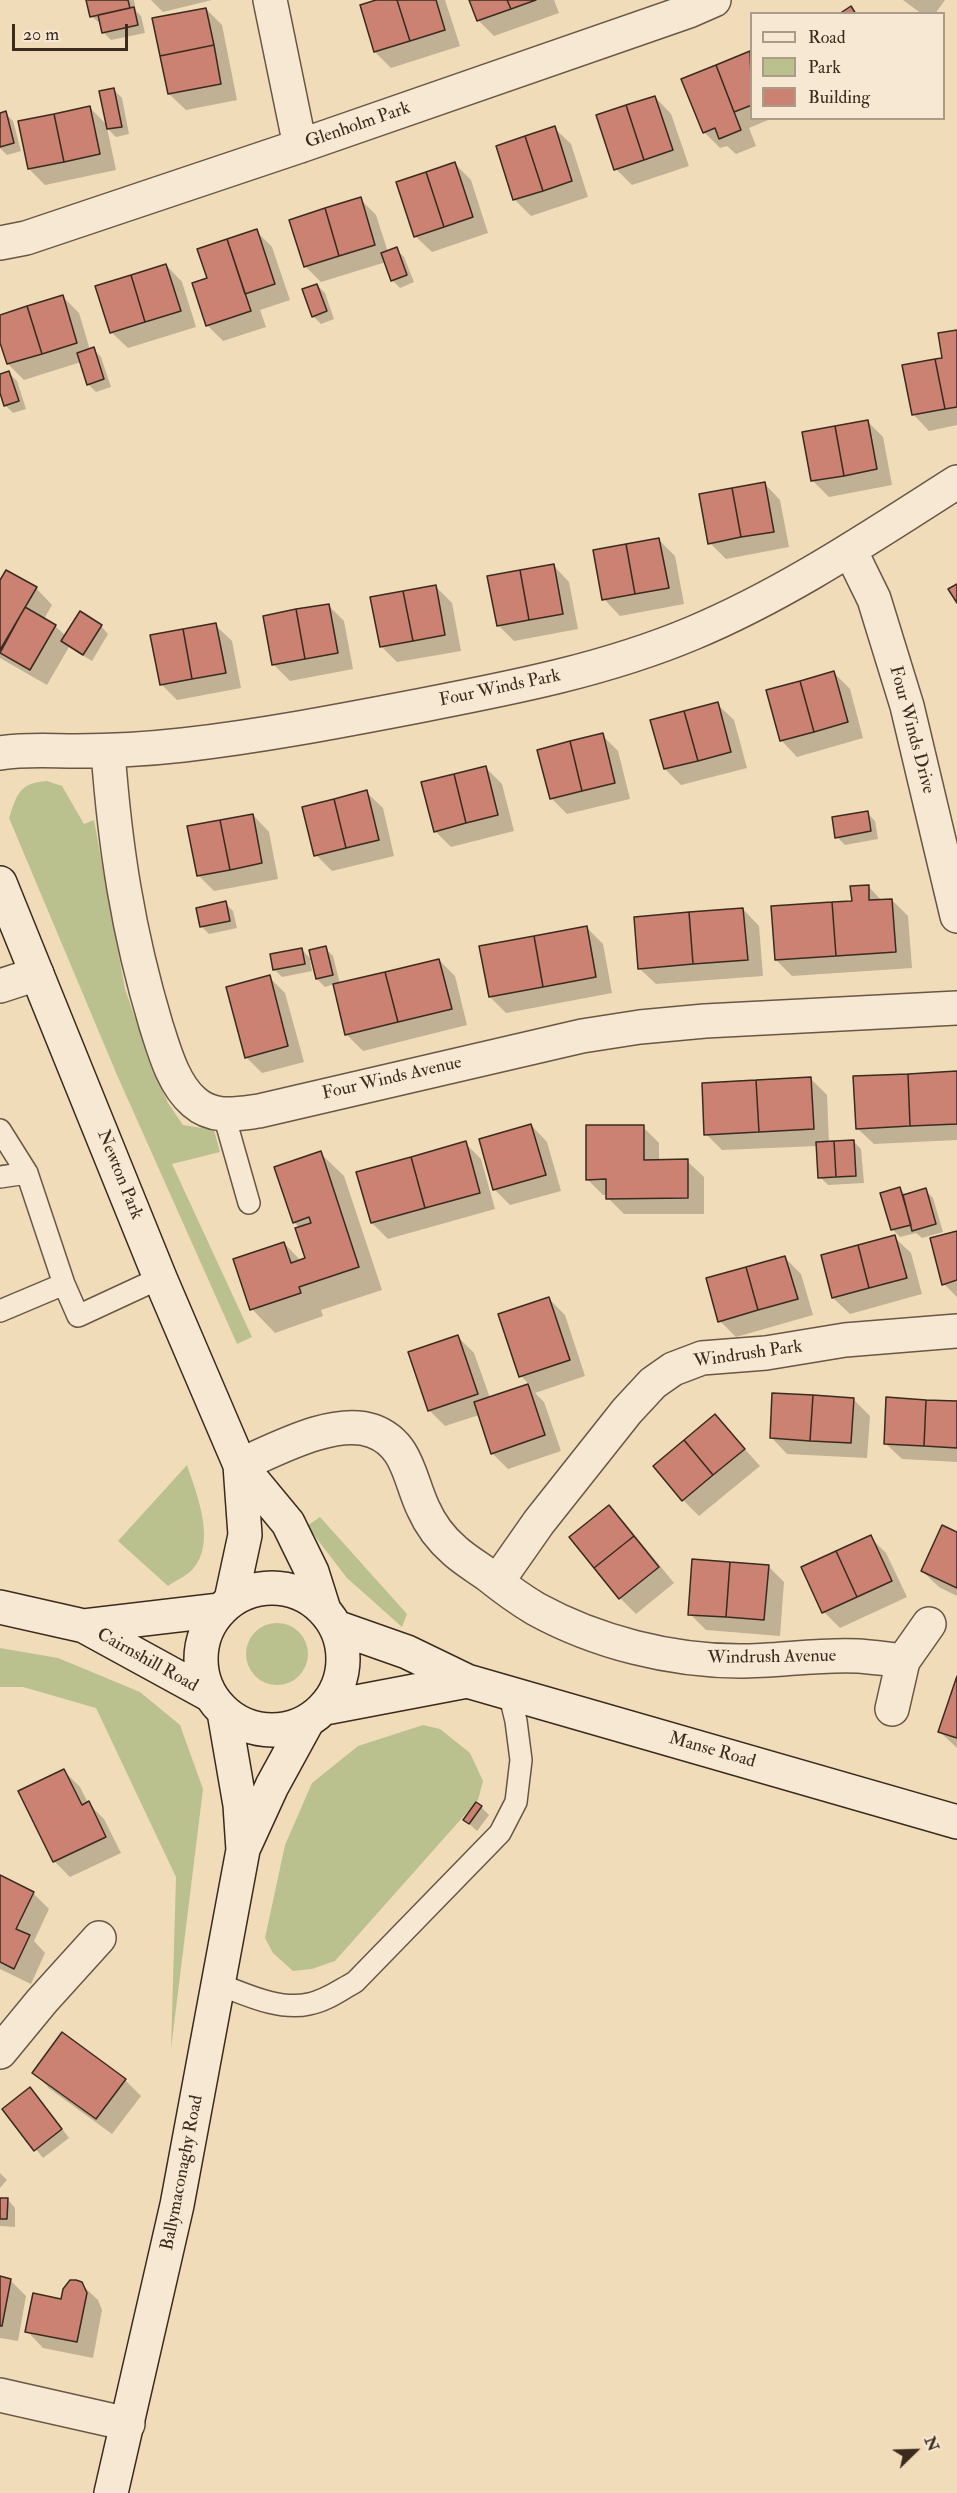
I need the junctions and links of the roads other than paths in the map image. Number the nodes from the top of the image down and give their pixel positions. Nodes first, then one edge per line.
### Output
1 (270, 0) edge
2 (714, 0) edge
3 (300, 146) junction
4 (0, 243) edge
5 (957, 482) edge
6 (850, 550) junction
7 (108, 751) junction
8 (0, 753) edge
9 (0, 883) edge
10 (957, 916) edge
11 (37, 974) junction
12 (0, 986) edge
13 (957, 1008) edge
14 (225, 1115) junction
15 (0, 1130) edge
16 (27, 1173) junction
17 (0, 1177) edge
18 (249, 1203) dead end
19 (160, 1278) junction
20 (64, 1284) junction
21 (0, 1311) edge
22 (957, 1331) edge
23 (240, 1465) junction
24 (497, 1582) junction
25 (225, 1605) junction
26 (0, 1607) edge
27 (330, 1619) junction
28 (929, 1624) dead end
29 (84, 1626) junction
30 (903, 1661) junction
31 (467, 1681) junction
32 (509, 1692) junction
33 (217, 1704) junction
34 (892, 1709) dead end
35 (316, 1715) junction
36 (957, 1822) edge
37 (243, 1850) junction
38 (99, 1938) dead end
39 (218, 1984) junction
40 (0, 2052) edge
41 (0, 2395) edge
42 (128, 2424) junction
43 (111, 2493) edge

1 - 3 street
2 - 3 street, Glenholm Park
3 - 4 street, Glenholm Park
5 - 6 street, Four Winds Park
6 - 7 street, Four Winds Park
6 - 10 street, Four Winds Drive
7 - 8 street, Four Winds Park
7 - 14 street, Four Winds Avenue
9 - 11 street, Newton Park
11 - 12 street
11 - 19 street, Newton Park
13 - 14 street, Four Winds Avenue
14 - 18 lane
15 - 16 lane
16 - 17 lane
16 - 20 lane
19 - 20 lane
19 - 23 street, Newton Park
20 - 21 lane
22 - 24 street, Windrush Park
23 - 24 street, Windrush Avenue
23 - 25 street, Newton Park
23 - 27 street, Newton Park
24 - 30 street, Windrush Avenue
25 - 27 street
25 - 29 street, Cairnshill Road
25 - 33 street
26 - 29 street, Cairnshill Road
27 - 31 street, Manse Road
27 - 35 street
28 - 30 street
29 - 33 street, Cairnshill Road
30 - 34 street
31 - 32 street, Manse Road
31 - 35 street, Manse Road
32 - 36 street, Manse Road
32 - 39 lane
33 - 35 street
33 - 37 street, Ballymaconaghy Road
35 - 37 street, Ballymaconaghy Road
37 - 39 street, Ballymaconaghy Road
38 - 40 street
39 - 42 street, Ballymaconaghy Road
41 - 42 street
42 - 43 street, Ballymaconaghy Road

